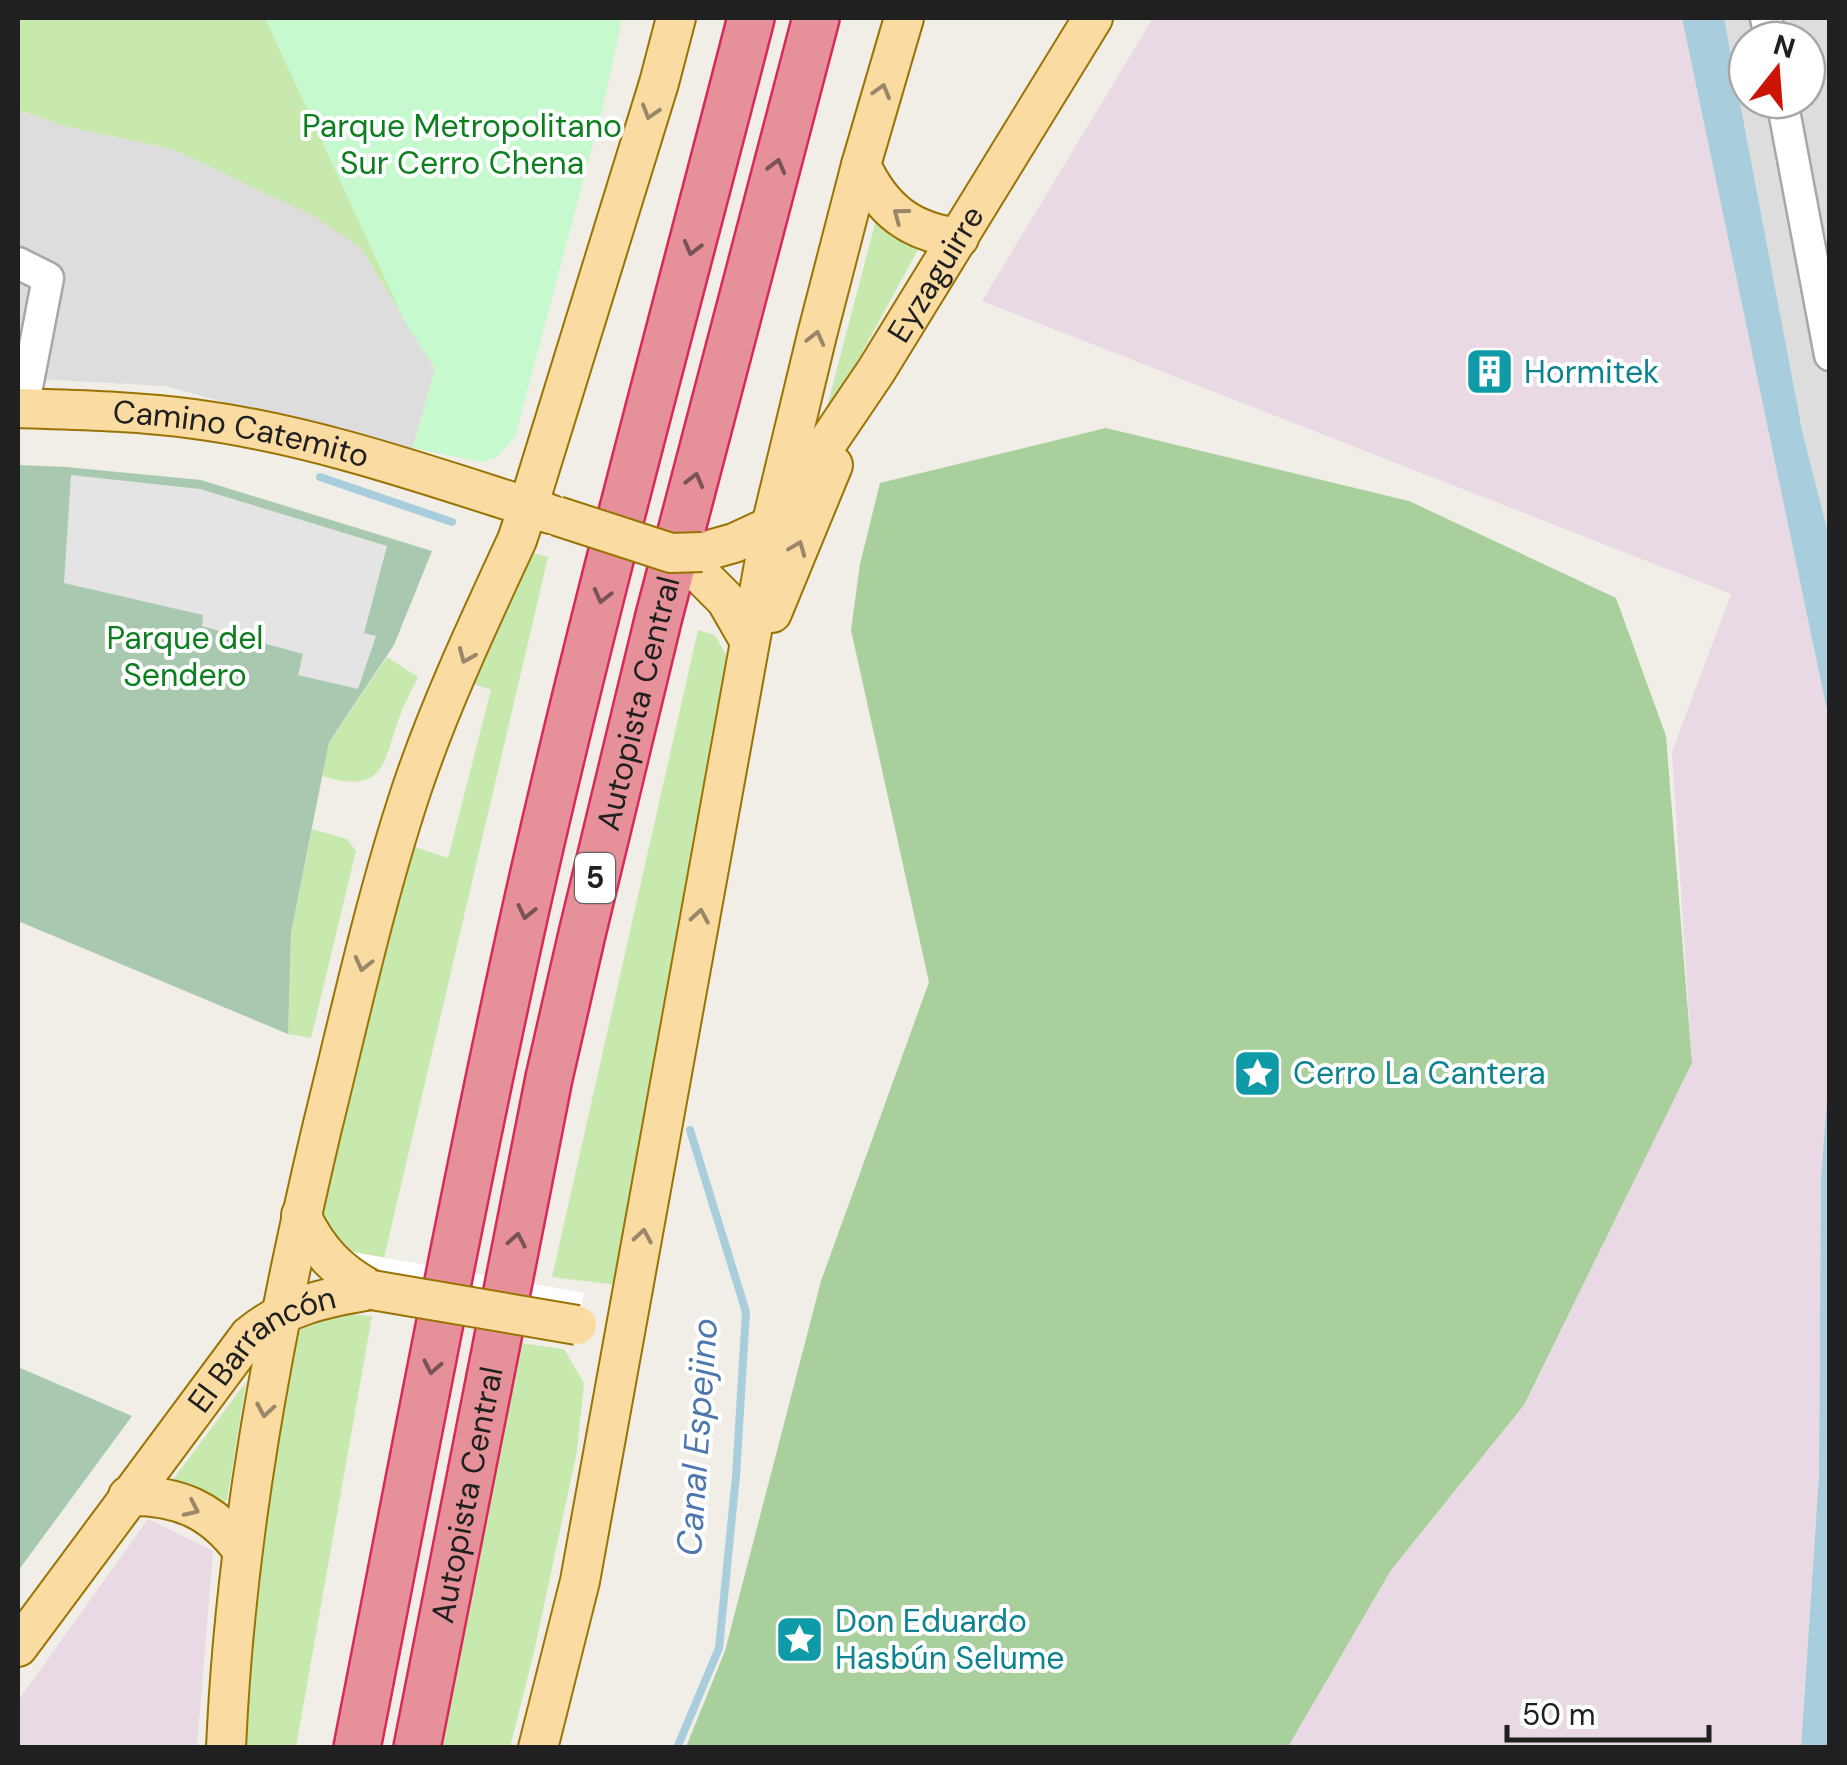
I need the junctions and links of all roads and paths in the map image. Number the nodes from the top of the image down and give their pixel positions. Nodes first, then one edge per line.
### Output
1 (676, 18) edge
2 (751, 18) edge
3 (816, 18) edge
4 (904, 18) edge
5 (1094, 18) edge
6 (1789, 120) edge
7 (861, 166) junction
8 (1816, 204) edge
9 (960, 238) junction
10 (18, 263) edge
11 (1826, 318) edge
12 (1830, 354) edge
13 (876, 371) junction
14 (20, 408) edge
15 (462, 485) junction
16 (542, 512) junction
17 (771, 526) junction
18 (690, 558) junction
19 (504, 567) junction
20 (749, 640) junction
21 (731, 739) junction
22 (302, 1215) junction
23 (351, 1286) junction
24 (282, 1314) junction
25 (626, 1332) junction
26 (128, 1496) junction
27 (242, 1550) junction
28 (18, 1646) edge
29 (226, 1748) edge
30 (356, 1748) edge
31 (417, 1748) edge
32 (538, 1748) edge

1 -> 16 main road
2 -> 30 highway, Autopista Central / 5
31 -> 3 highway, Autopista Central / 5
7 -> 4 main road
5 - 9 main road, Eyzaguirre
6 - 8 street
9 -> 7 main road
17 -> 7 main road
8 - 11 street
9 - 13 main road, Eyzaguirre
10 - 14 street
11 - 12 street
13 - 17 main road, Eyzaguirre
21 -> 13 main road
14 - 15 main road, Camino Catemito
15 - 16 main road, Camino Catemito
15 - 19 main road
16 - 18 main road, Camino Catemito, bridge
16 - 19 main road
17 - 18 main road
17 - 20 main road
18 - 20 main road
19 -> 22 main road
20 - 21 main road
25 -> 21 main road
22 - 23 main road
22 - 24 main road
23 - 24 main road, El Barrancón
23 - 25 main road, El Barrancón, bridge
24 - 26 main road, El Barrancón
24 -> 27 main road
25 - 32 main road
26 -> 27 main road
26 - 28 main road, El Barrancón
27 - 29 main road

